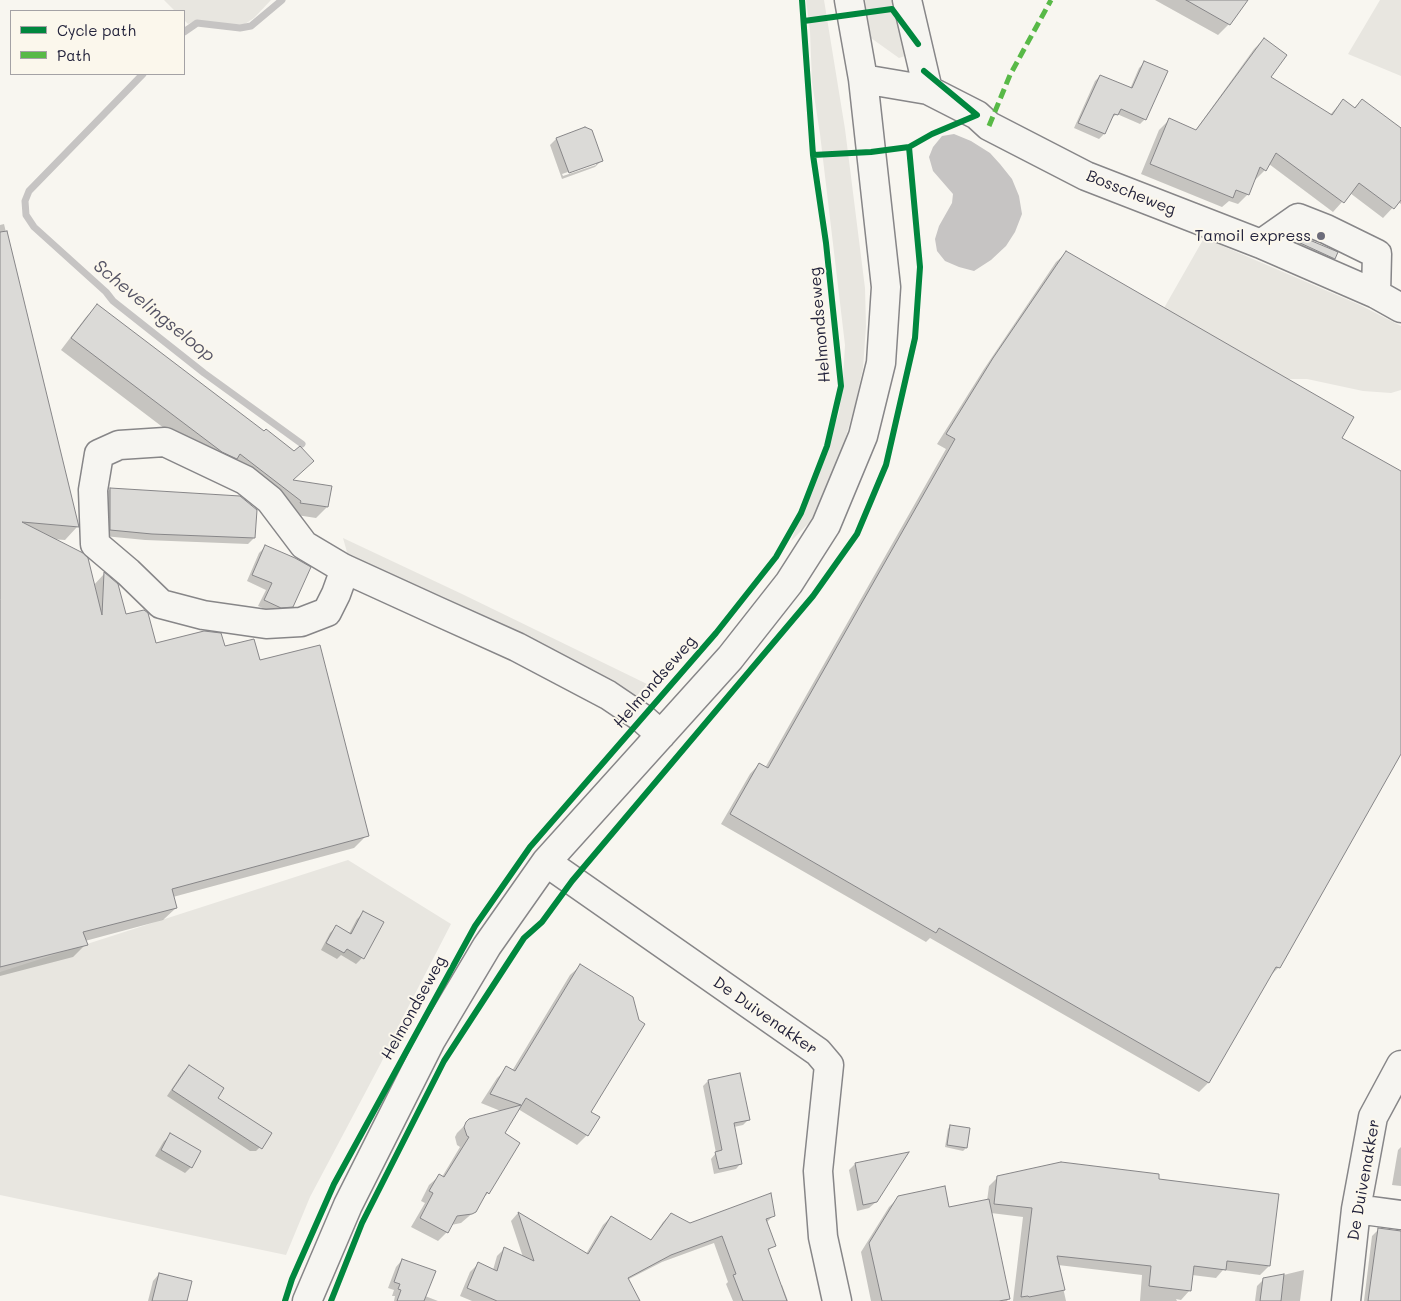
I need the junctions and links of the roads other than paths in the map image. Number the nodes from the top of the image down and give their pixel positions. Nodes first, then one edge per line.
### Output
1 (849, 0) edge
2 (907, 0) edge
3 (863, 79) junction
4 (928, 90) junction
5 (1261, 244) junction
6 (1376, 294) junction
7 (1401, 308) edge
8 (345, 569) junction
9 (661, 735) junction
10 (546, 862) junction
11 (1401, 1065) edge
12 (1356, 1210) junction
13 (1401, 1215) edge
14 (307, 1301) edge
15 (837, 1301) edge
16 (1346, 1301) edge

1 - 3 street, Helmondseweg
2 - 4 street
3 - 4 street, Bosscheweg
3 - 9 street, Helmondseweg
4 - 5 street, Bosscheweg
5 - 6 street, Bosscheweg
5 - 6 street
6 - 7 street, Bosscheweg
8 - 8 street
8 - 9 street
9 - 10 street, Helmondseweg
10 - 14 street, Helmondseweg
10 - 15 street, De Duivenakker
11 - 12 street, De Duivenakker
12 - 13 street
12 - 16 street, De Duivenakker

